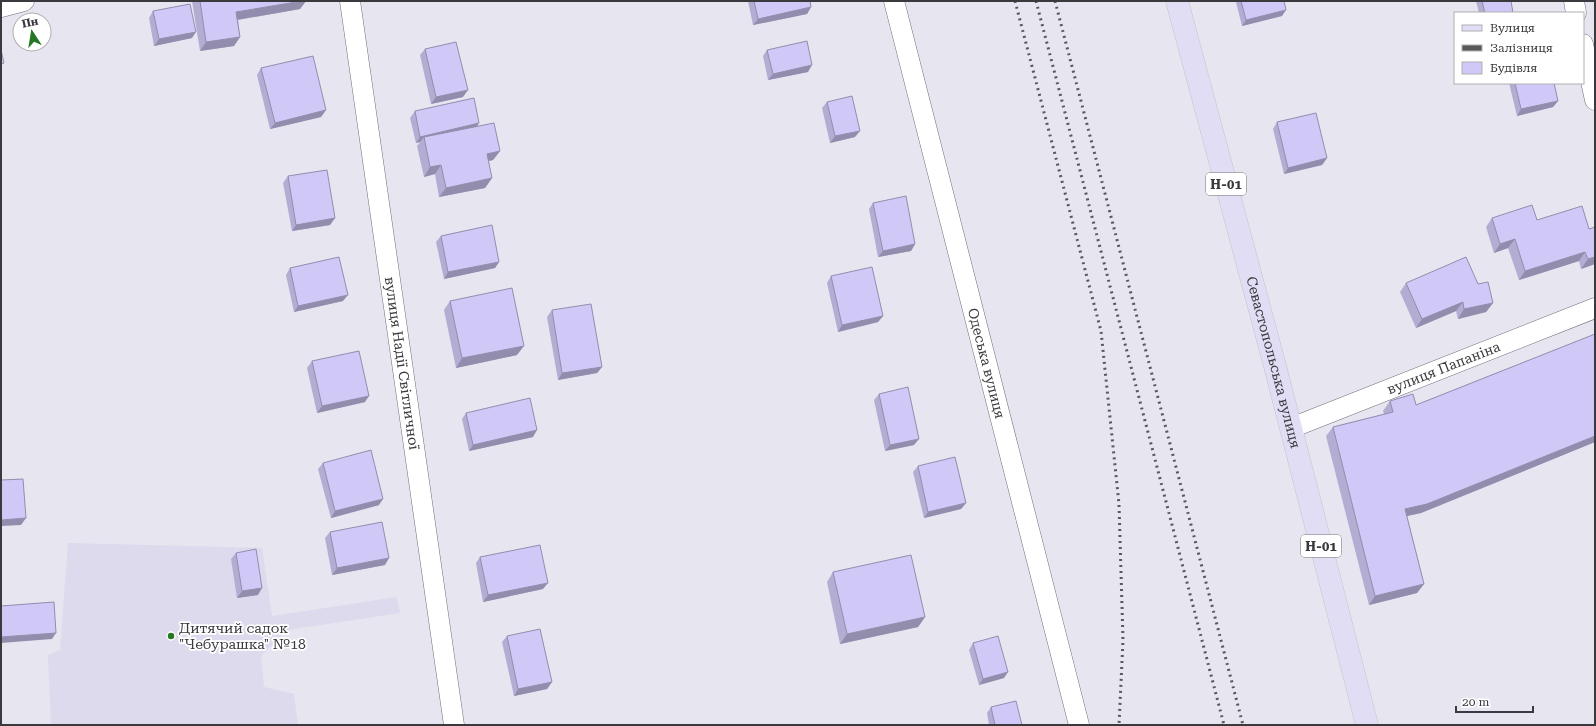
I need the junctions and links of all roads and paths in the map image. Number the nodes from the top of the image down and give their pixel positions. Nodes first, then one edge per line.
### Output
1 (24, 1) edge
2 (350, 1) edge
3 (894, 1) edge
4 (1177, 1) edge
5 (1574, 1) edge
6 (1, 7) edge
7 (1576, 12) edge
8 (1584, 49) edge
9 (1595, 100) edge
10 (1595, 308) edge
11 (1291, 428) junction
12 (454, 725) edge
13 (1079, 725) edge
14 (1367, 725) edge

1 - 6 street
2 - 12 street, вулиця Надії Світличної
3 - 13 street, Одеська вулиця
4 - 11 main road, Севастопольська вулиця / Н-01
5 - 7 street
8 - 9 street
10 - 11 street, вулиця Папаніна
11 - 14 main road, Севастопольська вулиця / Н-01

